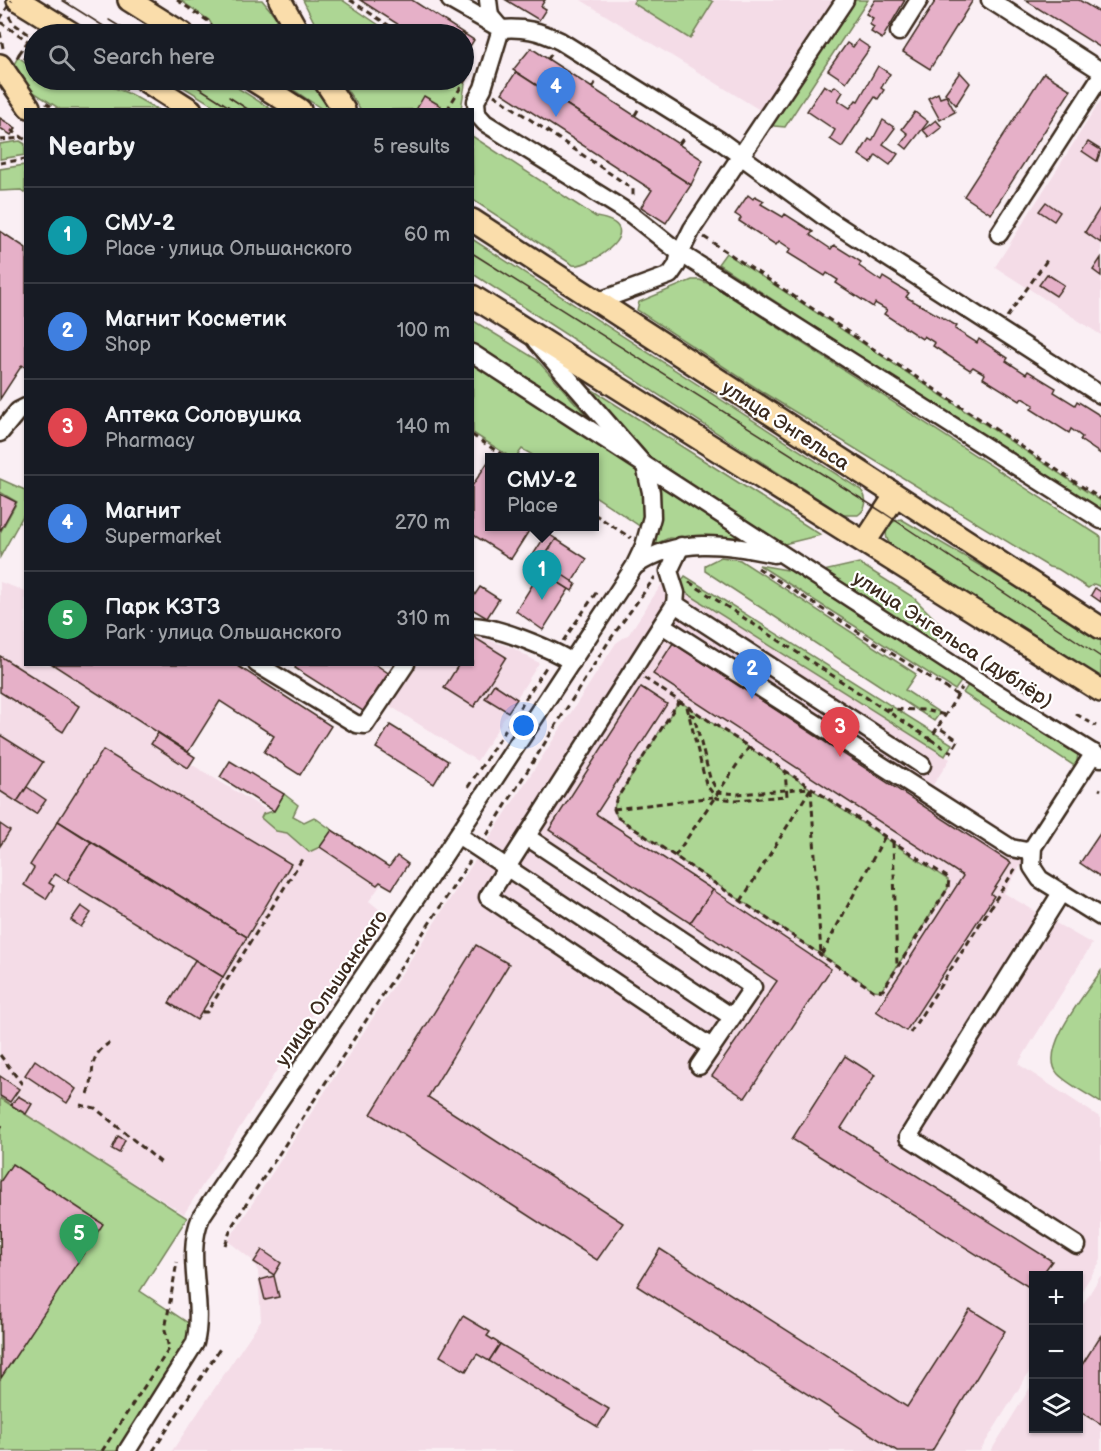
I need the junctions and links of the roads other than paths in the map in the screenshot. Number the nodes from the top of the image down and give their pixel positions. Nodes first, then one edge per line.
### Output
1 (18, 0) edge
2 (129, 0) edge
3 (450, 0) edge
4 (488, 0) edge
5 (844, 0) edge
6 (919, 0) edge
7 (990, 0) edge
8 (281, 2) edge
9 (57, 24) edge
10 (167, 24) edge
11 (288, 24) edge
12 (293, 24) edge
13 (501, 29) junction
14 (899, 32) dead end
15 (7, 63) edge
16 (1101, 70) edge
17 (1101, 76) edge
18 (160, 90) edge
19 (269, 90) edge
20 (331, 90) edge
21 (0, 96) edge
22 (31, 108) edge
23 (188, 108) edge
24 (297, 108) edge
25 (343, 108) edge
26 (740, 155) junction
27 (474, 221) edge
28 (999, 234) dead end
29 (680, 253) junction
30 (474, 297) edge
31 (596, 302) junction
32 (527, 331) junction
33 (474, 354) edge
34 (1101, 395) edge
35 (24, 408) edge
36 (0, 433) edge
37 (645, 466) junction
38 (895, 496) junction
39 (1101, 520) edge
40 (865, 542) junction
41 (681, 546) junction
42 (783, 555) junction
43 (634, 567) junction
44 (675, 604) junction
45 (662, 625) junction
46 (474, 627) edge
47 (1101, 628) edge
48 (572, 662) junction
49 (260, 666) edge
50 (405, 666) edge
51 (1101, 691) edge
52 (1097, 756) edge
53 (922, 765) dead end
54 (458, 834) junction
55 (527, 837) junction
56 (1025, 857) junction
57 (508, 867) junction
58 (1061, 893) junction
59 (1101, 917) edge
60 (732, 1017) junction
61 (711, 1047) junction
62 (699, 1066) dead end
63 (1077, 1245) dead end
64 (127, 1451) edge

1 - 9 main road
2 - 10 main road
3 - 13 street
4 - 13 street
5 - 26 street
6 - 14 street
7 - 16 street
8 - 11 main road
8 - 12 main road
13 - 26 street
13 - 29 street
15 - 22 main road
17 - 28 street
18 - 23 main road
19 - 24 main road
20 - 25 main road
21 - 22 main road
26 - 29 street
26 - 34 street
27 - 31 main road, улица Энгельса
29 - 31 street
29 - 39 street
30 - 32 main road
31 - 38 main road, улица Энгельса
32 - 37 street
32 - 40 main road
33 - 37 street, улица Энгельса (дублёр)
35 - 36 street
37 - 42 street, улица Энгельса (дублёр)
37 - 43 street, улица Ольшанского
38 - 40 main road
38 - 47 main road, улица Энгельса
40 - 51 main road
41 - 42 street
41 - 43 street
41 - 44 street
42 - 52 street, улица Энгельса (дублёр)
43 - 48 street, улица Ольшанского
44 - 45 street
44 - 53 street
45 - 55 street
45 - 56 street
46 - 48 street
48 - 54 street, улица Ольшанского
49 - 50 street
52 - 56 street
54 - 57 street
54 - 64 street, улица Ольшанского
55 - 57 street
55 - 60 street
56 - 58 street
57 - 60 street
57 - 61 street
58 - 59 street
58 - 63 street
60 - 61 street
61 - 62 street

